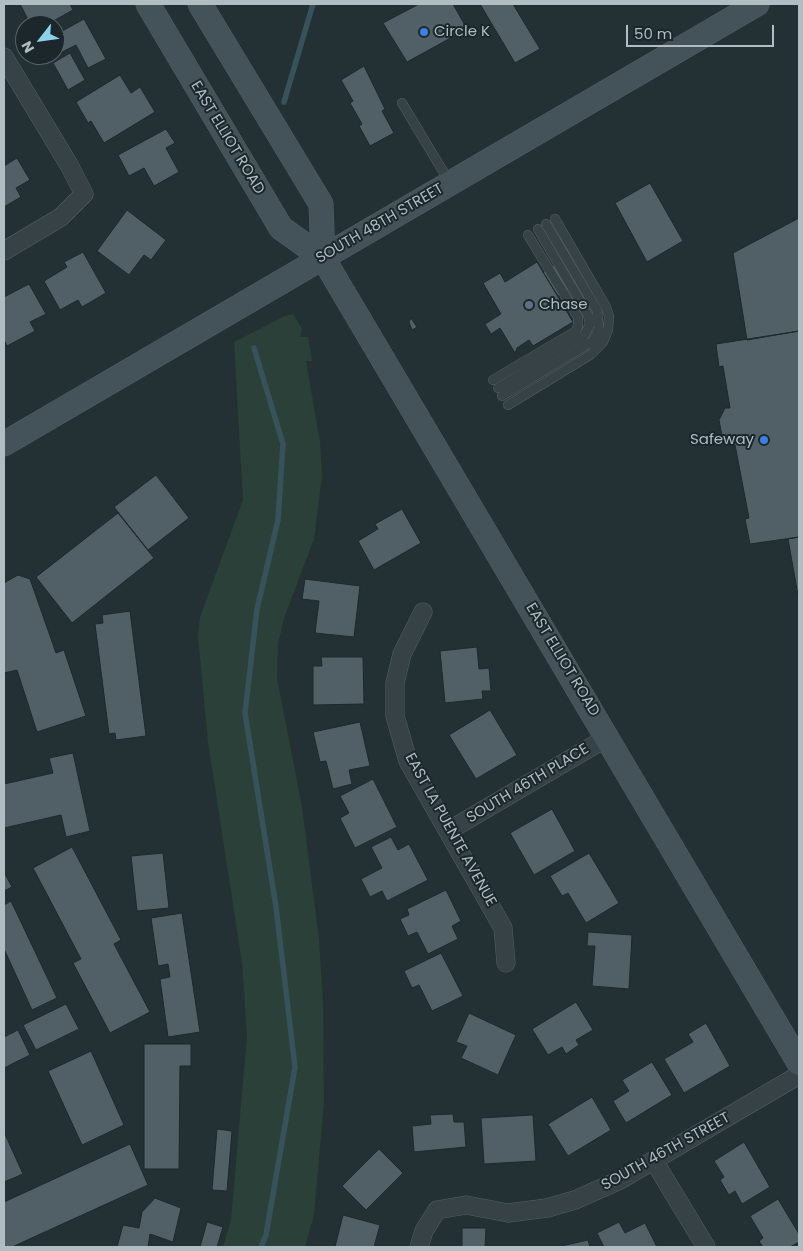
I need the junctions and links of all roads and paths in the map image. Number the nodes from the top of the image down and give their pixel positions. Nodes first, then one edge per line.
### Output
1 (148, 4) edge
2 (200, 4) edge
3 (757, 4) edge
4 (4, 57) edge
5 (402, 103) dead end
6 (450, 183) junction
7 (555, 219) dead end
8 (542, 227) dead end
9 (528, 235) dead end
10 (4, 251) edge
11 (323, 258) junction
12 (508, 405) dead end
13 (4, 444) edge
14 (423, 612) dead end
15 (608, 737) junction
16 (448, 831) junction
17 (506, 963) dead end
18 (799, 1062) edge
19 (799, 1075) edge
20 (654, 1161) junction
21 (419, 1247) edge
22 (706, 1247) edge

1 - 11 main road, EAST ELLIOT ROAD
2 - 11 main road, EAST ELLIOT ROAD
3 - 6 main road, SOUTH 48TH STREET
4 - 10 street
5 - 6 lane
6 - 11 main road, SOUTH 48TH STREET
7 - 12 lane
8 - 9 lane
11 - 13 main road, SOUTH 48TH STREET
11 - 15 main road, EAST ELLIOT ROAD
14 - 16 street, EAST LA PUENTE AVENUE
15 - 16 street, SOUTH 46TH PLACE
15 - 18 main road, EAST ELLIOT ROAD
16 - 17 street, EAST LA PUENTE AVENUE
19 - 20 street, SOUTH 46TH STREET
20 - 21 street, SOUTH 46TH STREET
20 - 22 street

